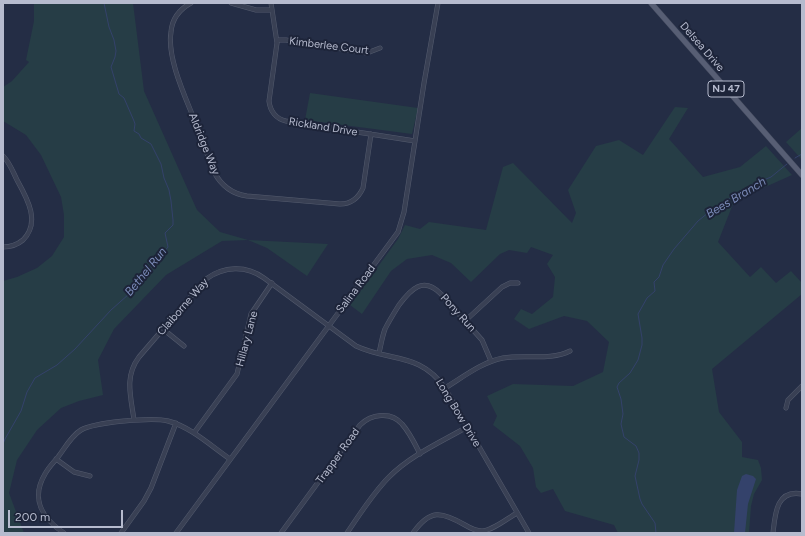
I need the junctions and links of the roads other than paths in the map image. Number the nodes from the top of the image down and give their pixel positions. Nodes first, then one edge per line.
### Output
1 (191, 3) edge
2 (231, 3) edge
3 (271, 3) edge
4 (438, 3) edge
5 (651, 3) edge
6 (272, 10) junction
7 (277, 40) junction
8 (380, 48) dead end
9 (371, 134) junction
10 (415, 141) junction
11 (3, 156) edge
12 (802, 175) edge
13 (3, 247) edge
14 (272, 283) junction
15 (518, 283) dead end
16 (465, 321) junction
17 (329, 326) junction
18 (163, 329) junction
19 (184, 346) dead end
20 (570, 351) dead end
21 (379, 353) junction
22 (492, 361) junction
23 (802, 386) edge
24 (445, 388) junction
25 (786, 408) dead end
26 (134, 420) junction
27 (176, 423) junction
28 (467, 427) junction
29 (194, 433) junction
30 (420, 454) junction
31 (56, 459) junction
32 (230, 459) junction
33 (90, 476) dead end
34 (802, 494) edge
35 (517, 513) junction
36 (480, 532) edge
37 (64, 533) edge
38 (121, 533) edge
39 (176, 533) edge
40 (281, 533) edge
41 (346, 533) edge
42 (413, 533) edge
43 (529, 533) edge
44 (773, 533) edge

1 - 9 street, Aldridge Way
2 - 6 street
3 - 6 street, Rickland Drive
4 - 10 street, Salina Road
5 - 12 main road, Delsea Drive / NJ 47
6 - 7 street, Rickland Drive
7 - 8 street, Kimberlee Court
7 - 9 street, Rickland Drive
9 - 10 street, Rickland Drive
10 - 17 street, Salina Road
11 - 13 street
14 - 17 street, Claiborne Way
14 - 18 street, Claiborne Way
14 - 29 street, Hillary Lane
15 - 16 street
16 - 21 street, Pony Run
16 - 22 street, Pony Run
17 - 21 street, Long Bow Drive
17 - 32 street, Salina Road
18 - 19 street
18 - 26 street, Claiborne Way
20 - 22 street
21 - 24 street, Long Bow Drive
22 - 24 street
23 - 25 street
24 - 28 street, Long Bow Drive
26 - 27 street
26 - 31 street
27 - 29 street
27 - 38 street
28 - 30 street
28 - 35 street, Long Bow Drive
29 - 32 street
30 - 40 street, Trapper Road
30 - 41 street
31 - 33 street
31 - 37 street
32 - 39 street, Salina Road
34 - 44 street
35 - 36 street
35 - 43 street, Long Bow Drive
36 - 42 street

